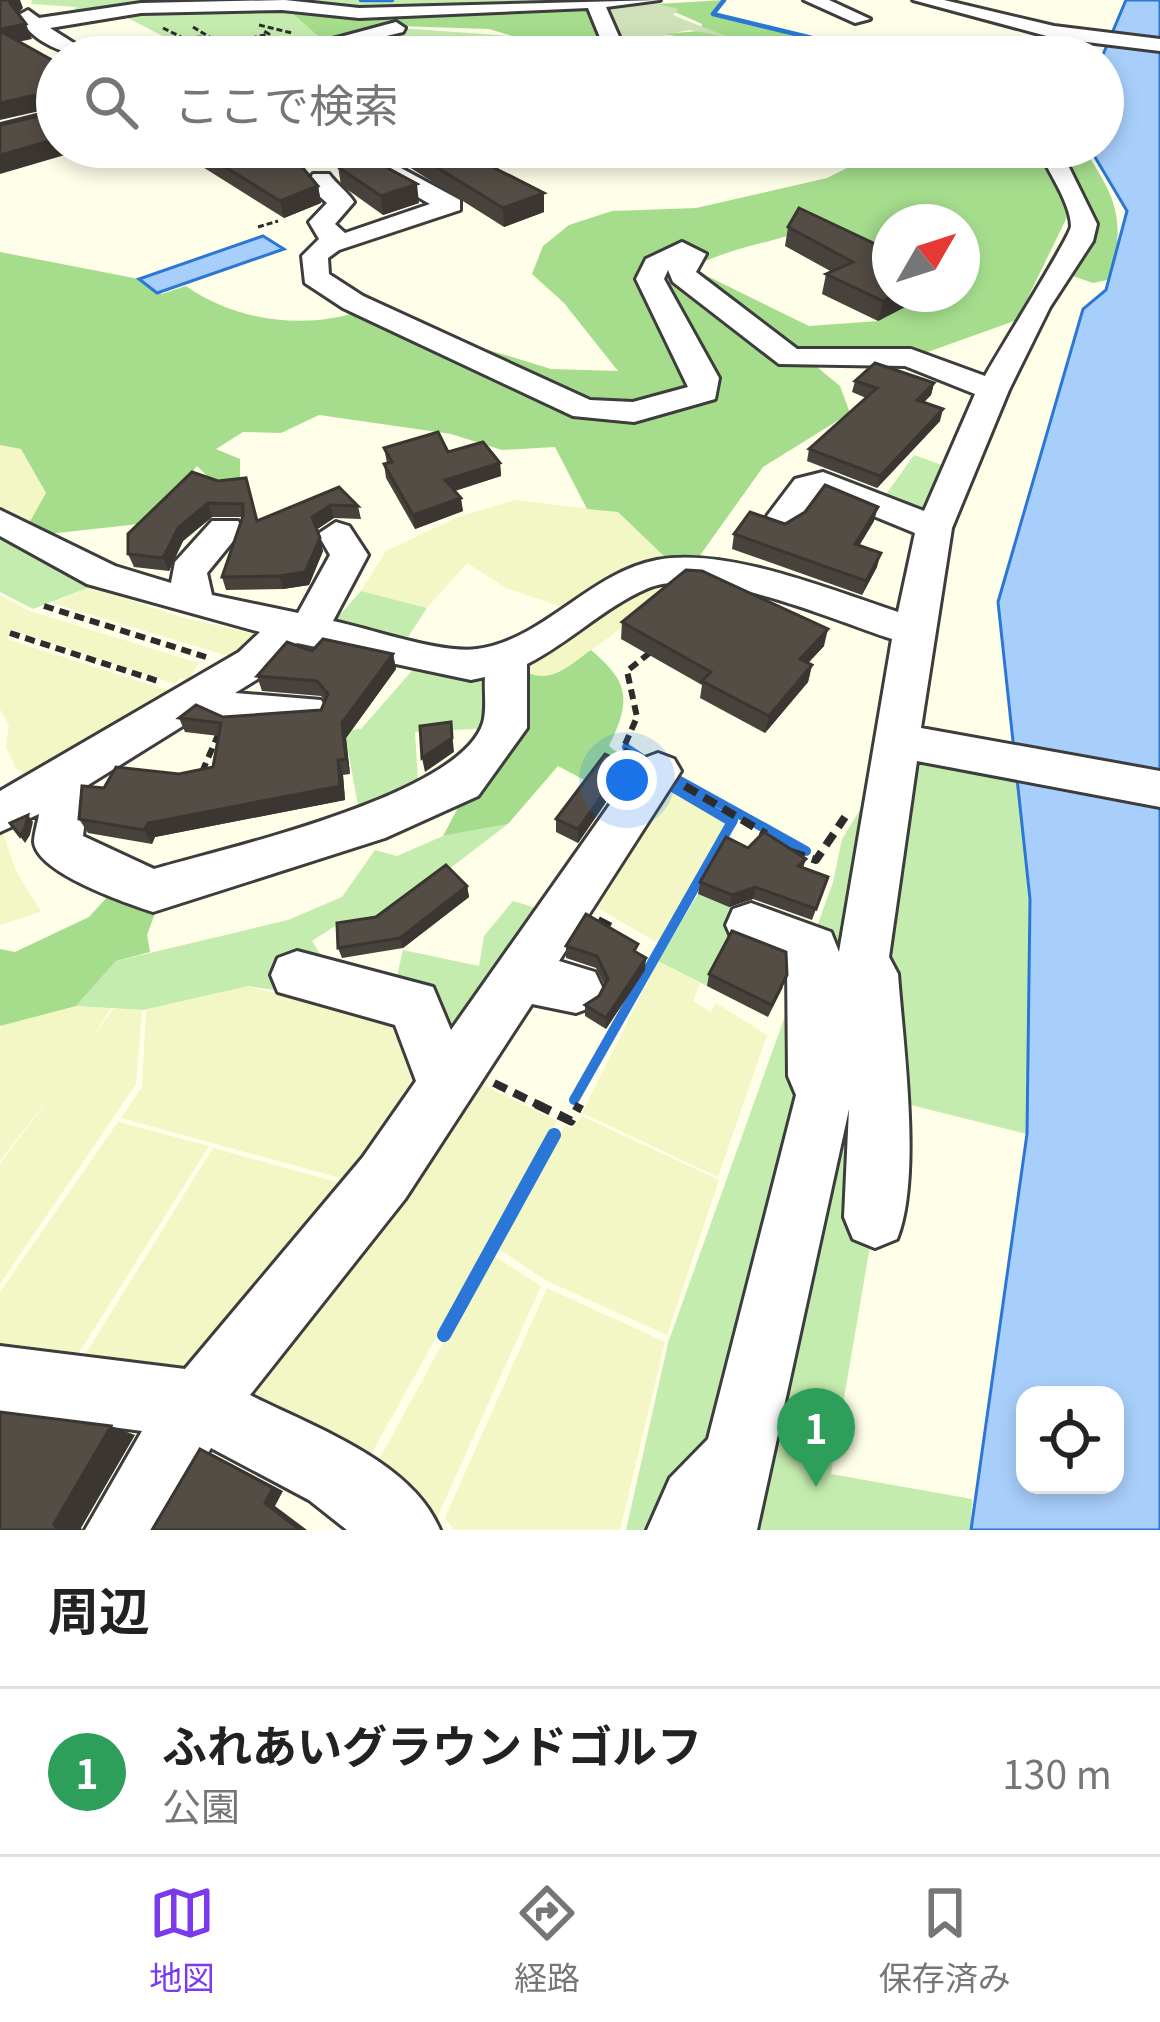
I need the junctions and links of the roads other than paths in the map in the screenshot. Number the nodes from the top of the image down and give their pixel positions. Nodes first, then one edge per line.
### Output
1 (32, 0) edge
2 (651, 0) edge
3 (813, 0) edge
4 (922, 0) edge
5 (596, 5) junction
6 (861, 19) dead end
7 (32, 25) junction
8 (397, 27) dead end
9 (1066, 28) junction
10 (51, 36) edge
11 (360, 36) edge
12 (610, 36) edge
13 (1061, 36) edge
14 (1110, 36) edge
15 (1124, 38) edge
16 (1160, 45) edge
17 (36, 123) edge
18 (0, 132) edge
19 (336, 168) edge
20 (369, 168) edge
21 (1058, 168) edge
22 (351, 173) junction
23 (338, 234) junction
24 (906, 377) edge
25 (961, 407) junction
26 (931, 447) dead end
27 (832, 468) edge
28 (868, 501) junction
29 (785, 517) dead end
30 (0, 521) edge
31 (934, 528) junction
32 (225, 529) dead end
33 (335, 534) dead end
34 (194, 604) junction
35 (297, 630) junction
36 (913, 631) junction
37 (506, 661) junction
38 (204, 687) junction
39 (306, 711) edge
40 (911, 742) junction
41 (658, 771) road end
42 (46, 788) junction
43 (1160, 789) edge
44 (0, 813) edge
45 (751, 926) dead end
46 (868, 941) junction
47 (297, 975) dead end
48 (519, 977) junction
49 (576, 989) dead end
50 (452, 1074) junction
51 (817, 1121) junction
52 (875, 1217) dead end
53 (0, 1379) edge
54 (199, 1405) junction
55 (738, 1458) junction
56 (121, 1530) edge
57 (404, 1530) edge
58 (683, 1530) edge
59 (721, 1530) edge

1 - 7 street
2 - 5 street
3 - 6 street
4 - 9 street
5 - 7 street
5 - 12 street
7 - 10 street
8 - 11 street
9 - 13 street
9 - 14 street
15 - 16 street
17 - 18 street
19 - 22 street
20 - 22 street
21 - 25 street
22 - 23 street
22 - 23 street
23 - 25 street
24 - 25 street
25 - 26 street
25 - 31 street
27 - 28 street
28 - 29 street
28 - 31 street
30 - 34 street
31 - 36 street
32 - 34 street
33 - 35 street
34 - 35 street
35 - 37 street
35 - 38 street
36 - 37 street
36 - 40 street
37 - 42 street
38 - 39 street
38 - 42 street
40 - 43 street
40 - 46 street
41 - 48 street
42 - 44 street
45 - 51 street
46 - 51 street
46 - 52 street
47 - 50 street
48 - 49 street
48 - 50 street
50 - 54 street
51 - 55 street
53 - 54 street
54 - 56 street
54 - 57 street
55 - 58 street
55 - 59 street

